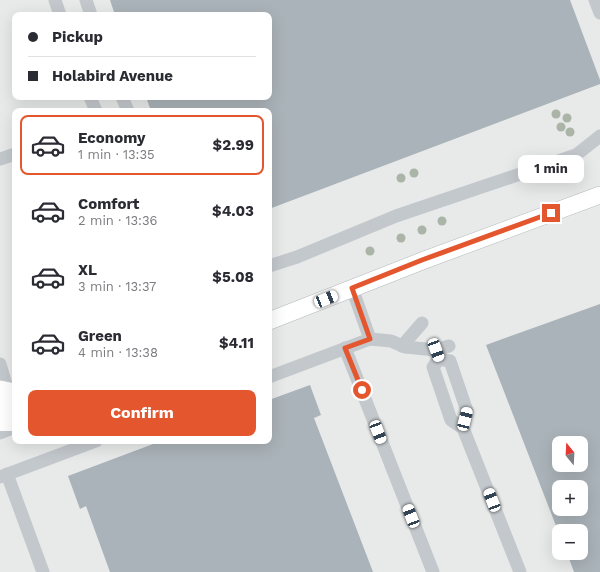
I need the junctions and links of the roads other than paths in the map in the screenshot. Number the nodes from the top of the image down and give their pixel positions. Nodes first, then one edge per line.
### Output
1 (54, 0) edge
2 (86, 0) edge
3 (595, 0) edge
4 (59, 12) edge
5 (90, 12) edge
6 (600, 12) edge
7 (600, 136) edge
8 (12, 155) edge
9 (0, 159) edge
10 (600, 195) edge
11 (272, 265) edge
12 (352, 288) junction
13 (272, 320) edge
14 (422, 323) dead end
15 (370, 339) junction
16 (402, 346) junction
17 (449, 346) dead end
18 (345, 348) junction
19 (438, 355) junction
20 (0, 364) edge
21 (272, 376) edge
22 (6, 394) edge
23 (12, 405) edge
24 (12, 421) edge
25 (0, 422) edge
26 (12, 428) edge
27 (463, 428) junction
28 (0, 433) edge
29 (88, 444) edge
30 (3, 476) edge
31 (43, 572) edge
32 (433, 572) edge
33 (520, 572) edge

1 - 4 street
2 - 5 street
3 - 6 street
7 - 11 street
8 - 9 street
10 - 12 main road
12 - 13 main road
12 - 15 street
14 - 16 street
15 - 16 street
15 - 18 street
16 - 19 street
17 - 19 street
18 - 21 street
18 - 32 street
19 - 27 street
19 - 27 street
20 - 22 street
22 - 23 main road
24 - 25 highway
26 - 28 street
27 - 33 street
29 - 30 street
30 - 31 street

